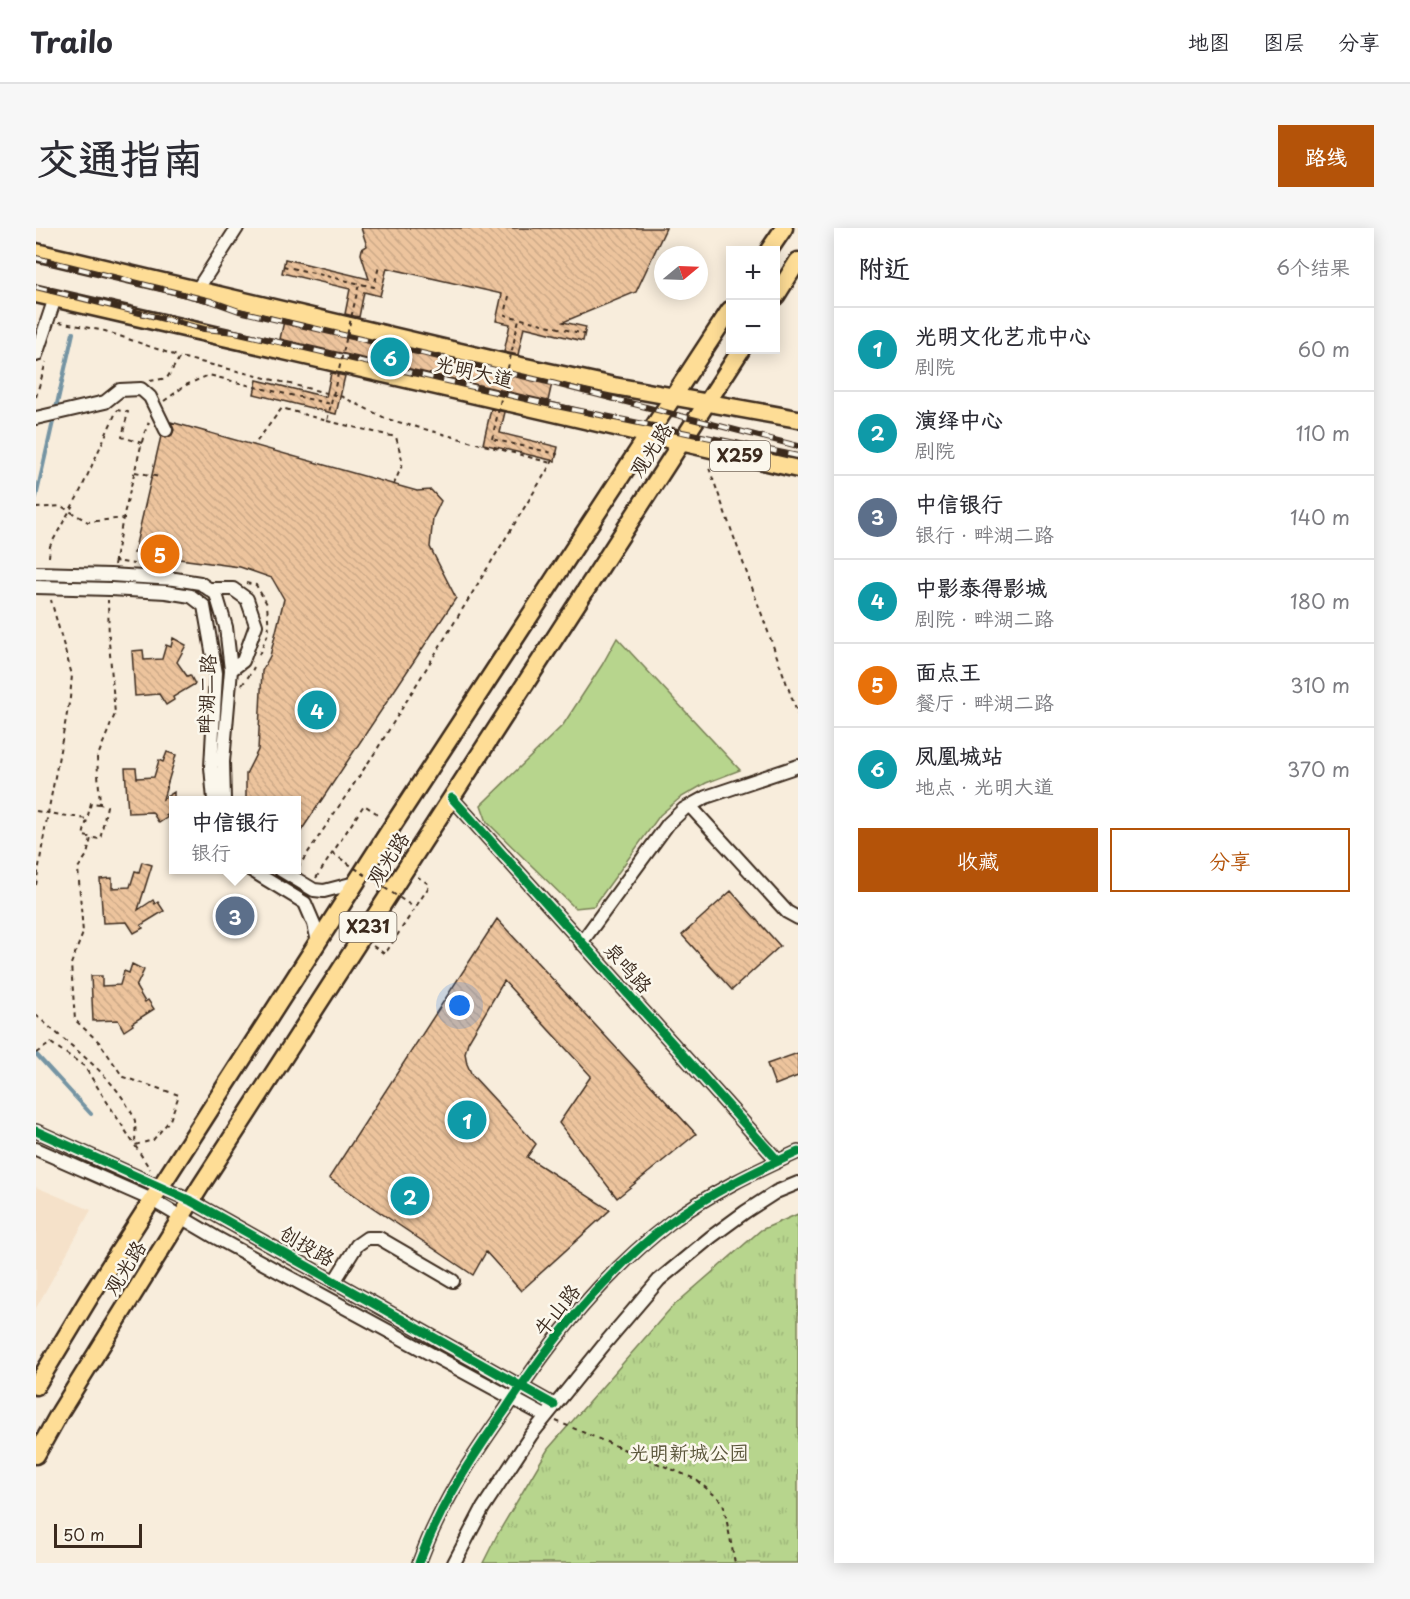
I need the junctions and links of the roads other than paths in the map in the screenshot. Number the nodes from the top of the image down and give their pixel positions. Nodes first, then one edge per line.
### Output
1 (237, 228) edge
2 (784, 228) edge
3 (772, 246) edge
4 (36, 252) edge
5 (798, 261) edge
6 (197, 290) junction
7 (780, 290) edge
8 (36, 294) edge
9 (56, 298) junction
10 (726, 316) edge
11 (738, 354) edge
12 (42, 355) edge
13 (673, 397) junction
14 (706, 403) junction
15 (36, 418) edge
16 (798, 419) edge
17 (166, 430) dead end
18 (649, 435) junction
19 (681, 442) junction
20 (798, 469) edge
21 (36, 573) edge
22 (36, 587) edge
23 (209, 590) junction
24 (231, 670) junction
25 (798, 766) edge
26 (214, 796) edge
27 (224, 796) edge
28 (452, 798) junction
29 (690, 806) junction
30 (258, 874) edge
31 (288, 874) edge
32 (355, 883) junction
33 (798, 918) edge
34 (318, 942) junction
35 (581, 943) junction
36 (36, 1131) edge
37 (36, 1149) edge
38 (798, 1152) edge
39 (778, 1161) junction
40 (798, 1183) edge
41 (156, 1193) junction
42 (191, 1201) junction
43 (182, 1217) junction
44 (453, 1281) dead end
45 (334, 1282) junction
46 (36, 1386) edge
47 (521, 1386) junction
48 (513, 1398) junction
49 (554, 1405) junction
50 (545, 1416) junction
51 (36, 1455) edge
52 (419, 1563) edge
53 (454, 1563) edge

1 - 6 street
2 - 3 main road
4 - 6 main road, 光明大道 / X259
5 - 7 main road
6 - 13 main road, 光明大道 / X259
8 - 9 main road, 光明大道 / X259
9 - 12 street
9 - 18 main road, 光明大道 / X259
10 - 13 main road, 观光路
11 - 14 main road, 观光路
13 - 14 main road, 光明大道 / X259
13 - 18 main road, X231
14 - 16 main road, 光明大道 / X259
14 - 19 main road, 观光路 / X231
15 - 17 street
18 - 19 main road, 光明大道 / X259
18 - 32 main road, 观光路 / X231
19 - 20 main road, 光明大道 / X259
19 - 28 main road, 观光路 / X231
21 - 23 street, bridge
22 - 26 street, 畔湖二路, bridge
23 - 24 street, 畔湖二路
23 - 24 street
24 - 27 street, 畔湖二路
25 - 29 street
28 - 35 street, 泉鸣路
28 - 42 main road, 观光路 / X231
29 - 33 street
29 - 35 street
30 - 34 street
31 - 32 street
32 - 34 main road, 观光路 / X231
34 - 41 main road, 观光路 / X231
35 - 39 street, 泉鸣路
36 - 41 street, 创投路
37 - 41 street, 创投路
38 - 39 street, 牛山路
39 - 47 street, 牛山路
40 - 49 street
41 - 42 street, 创投路
41 - 43 street, 创投路
41 - 46 main road, 观光路 / X231
42 - 43 main road, 观光路 / X231
42 - 45 street, 创投路
43 - 48 street, 创投路
43 - 51 main road, 观光路 / X231
44 - 45 street
45 - 47 street, 创投路
47 - 48 street, 牛山路
47 - 49 street, 创投路
48 - 50 street, 创投路
48 - 52 street, 牛山路
49 - 50 street
50 - 53 street

